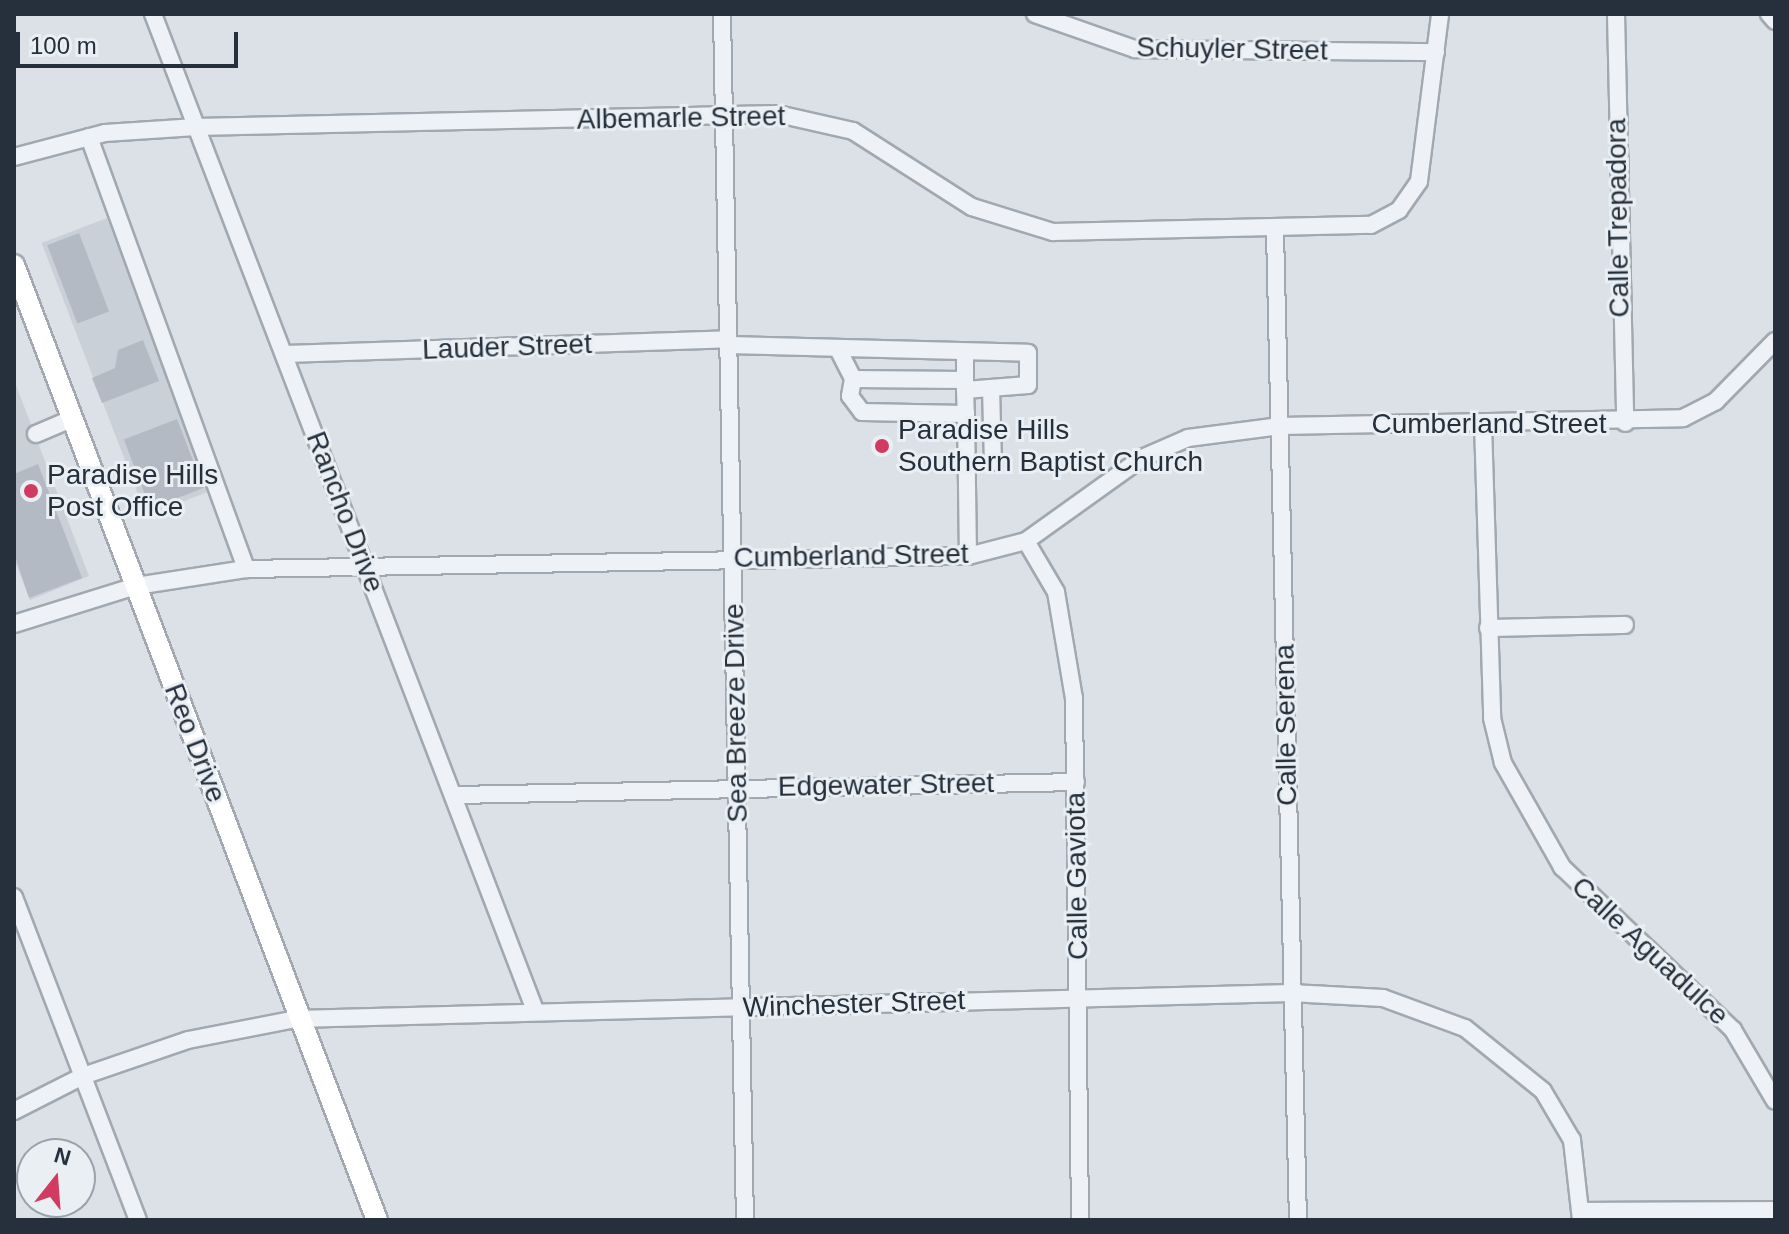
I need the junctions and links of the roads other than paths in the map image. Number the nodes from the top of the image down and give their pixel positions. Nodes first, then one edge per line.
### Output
1 (153, 14) edge
2 (722, 14) edge
3 (1035, 14) edge
4 (1440, 14) edge
5 (1616, 14) edge
6 (1769, 14) edge
7 (1775, 21) edge
8 (1436, 52) junction
9 (724, 114) junction
10 (196, 127) junction
11 (89, 137) junction
12 (14, 157) edge
13 (1275, 231) junction
14 (14, 265) edge
15 (728, 342) junction
16 (1773, 345) edge
17 (838, 349) junction
18 (965, 352) junction
19 (286, 354) junction
20 (853, 379) junction
21 (965, 385) junction
22 (991, 388) junction
23 (966, 414) junction
24 (72, 419) junction
25 (1625, 423) junction
26 (1483, 424) junction
27 (1280, 426) junction
28 (36, 434) dead end
29 (993, 462) dead end
30 (1026, 541) junction
31 (968, 556) junction
32 (732, 559) junction
33 (364, 566) junction
34 (246, 569) junction
35 (136, 586) junction
36 (14, 624) edge
37 (1625, 625) dead end
38 (1488, 628) junction
39 (1076, 782) junction
40 (738, 786) junction
41 (457, 795) junction
42 (14, 897) edge
43 (1291, 993) junction
44 (1078, 998) junction
45 (741, 1007) junction
46 (535, 1010) junction
47 (296, 1019) junction
48 (83, 1076) junction
49 (1775, 1101) edge
50 (14, 1111) edge
51 (1775, 1210) edge
52 (1581, 1216) edge
53 (138, 1220) edge
54 (377, 1220) edge
55 (745, 1220) edge
56 (1080, 1220) edge
57 (1298, 1220) edge

1 - 10 street, Rancho Drive
2 - 9 street, Sea Breeze Drive
3 - 8 street, Schuyler Street
4 - 8 street
5 - 25 street, Calle Trepadora
6 - 7 street
8 - 13 street, Albemarle Street
9 - 10 street, Albemarle Street
9 - 13 street, Albemarle Street
9 - 15 street, Sea Breeze Drive
10 - 11 street, Albemarle Street
10 - 19 street, Rancho Drive
11 - 12 street, Albemarle Street
11 - 34 street
13 - 27 street, Calle Serena
14 - 24 main road, Reo Drive
15 - 17 street, Lauder Street
15 - 19 street, Lauder Street
15 - 32 street, Sea Breeze Drive
16 - 25 street, Cumberland Street
17 - 18 street, Lauder Street
17 - 20 street
18 - 21 street
18 - 22 street, Lauder Street
19 - 33 street, Rancho Drive
20 - 21 street
20 - 23 street
21 - 22 street
21 - 23 street
22 - 29 street
23 - 31 street
24 - 28 street
24 - 35 main road, Reo Drive
25 - 26 street, Cumberland Street
26 - 27 street, Cumberland Street
26 - 38 street, Calle Aguadulce
27 - 30 street, Cumberland Street
27 - 43 street, Calle Serena
30 - 31 street, Cumberland Street
30 - 39 street, Calle Gaviota
31 - 32 street, Cumberland Street
32 - 33 street, Cumberland Street
32 - 40 street, Sea Breeze Drive
33 - 34 street, Cumberland Street
33 - 41 street, Rancho Drive
34 - 35 street, Cumberland Street
35 - 36 street, Cumberland Street
35 - 47 main road, Reo Drive
37 - 38 street
38 - 49 street, Calle Aguadulce
39 - 40 street, Edgewater Street
39 - 44 street, Calle Gaviota
40 - 41 street, Edgewater Street
40 - 45 street, Sea Breeze Drive
41 - 46 street, Rancho Drive
42 - 48 street
43 - 44 street, Winchester Street
43 - 52 street, Winchester Street
43 - 57 street, Calle Serena
44 - 45 street, Winchester Street
44 - 56 street, Calle Gaviota
45 - 46 street, Winchester Street
45 - 55 street, Sea Breeze Drive
46 - 47 street, Winchester Street
47 - 48 street, Winchester Street
47 - 54 main road, Reo Drive
48 - 50 street, Winchester Street
48 - 53 street
51 - 52 street

